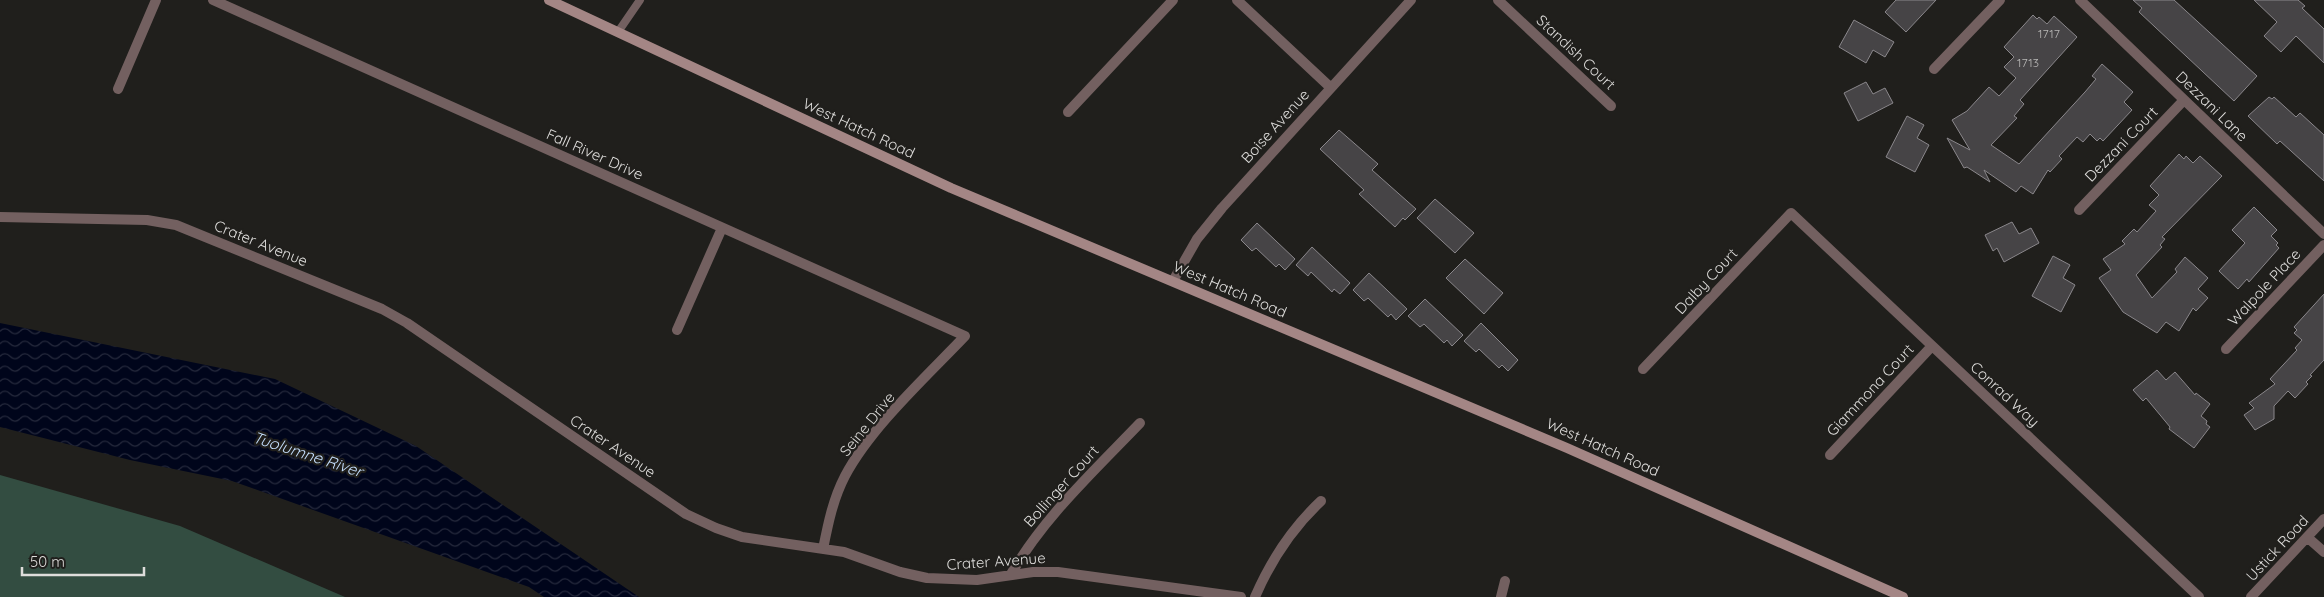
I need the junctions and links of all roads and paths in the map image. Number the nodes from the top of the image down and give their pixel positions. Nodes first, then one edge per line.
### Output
1 (156, 0) edge
2 (213, 0) edge
3 (549, 0) edge
4 (640, 0) edge
5 (1173, 0) edge
6 (1236, 0) edge
7 (1411, 0) edge
8 (1498, 0) edge
9 (2000, 0) edge
10 (2080, 0) edge
11 (618, 32) junction
12 (1934, 69) dead end
13 (1330, 87) junction
14 (118, 89) dead end
15 (2184, 100) junction
16 (1611, 106) dead end
17 (1068, 112) dead end
18 (2079, 210) dead end
19 (1791, 213) joint
20 (0, 217) edge
21 (722, 228) junction
22 (2324, 234) edge
23 (2324, 245) edge
24 (1173, 281) junction
25 (676, 330) dead end
26 (965, 336) joint
27 (1932, 346) junction
28 (2226, 349) dead end
29 (1644, 370) dead end
30 (1140, 423) dead end
31 (1830, 455) dead end
32 (1321, 501) dead end
33 (2324, 519) edge
34 (2307, 537) junction
35 (823, 549) junction
36 (2324, 552) edge
37 (1011, 574) junction
38 (1505, 581) dead end
39 (1241, 597) edge
40 (1254, 597) edge
41 (1501, 597) edge
42 (1903, 597) edge
43 (2198, 597) edge
44 (2251, 597) edge

1 - 14 street
2 - 21 street, Fall River Drive
3 - 11 main road, West Hatch Road
4 - 11 lane
5 - 17 street
6 - 13 street
7 - 13 street, Boise Avenue
8 - 16 street, Standish Court
9 - 12 street
10 - 15 street, Dezzani Lane
11 - 24 main road, West Hatch Road
13 - 24 street, Boise Avenue
15 - 18 street, Dezzani Court
15 - 22 street, Dezzani Lane
19 - 27 street, Conrad Way
19 - 29 street, Dalby Court
20 - 35 street, Crater Avenue
21 - 25 street
21 - 26 street, Fall River Drive
23 - 28 street, Walpole Place
24 - 42 main road, West Hatch Road
26 - 35 street, Seine Drive
27 - 31 street, Giammona Court
27 - 43 street, Conrad Way
30 - 37 street, Bollinger Court
32 - 40 street
33 - 34 street, Ustick Road
34 - 36 street
34 - 44 street, Ustick Road
35 - 37 street, Crater Avenue
37 - 39 street, Crater Avenue
38 - 41 street

